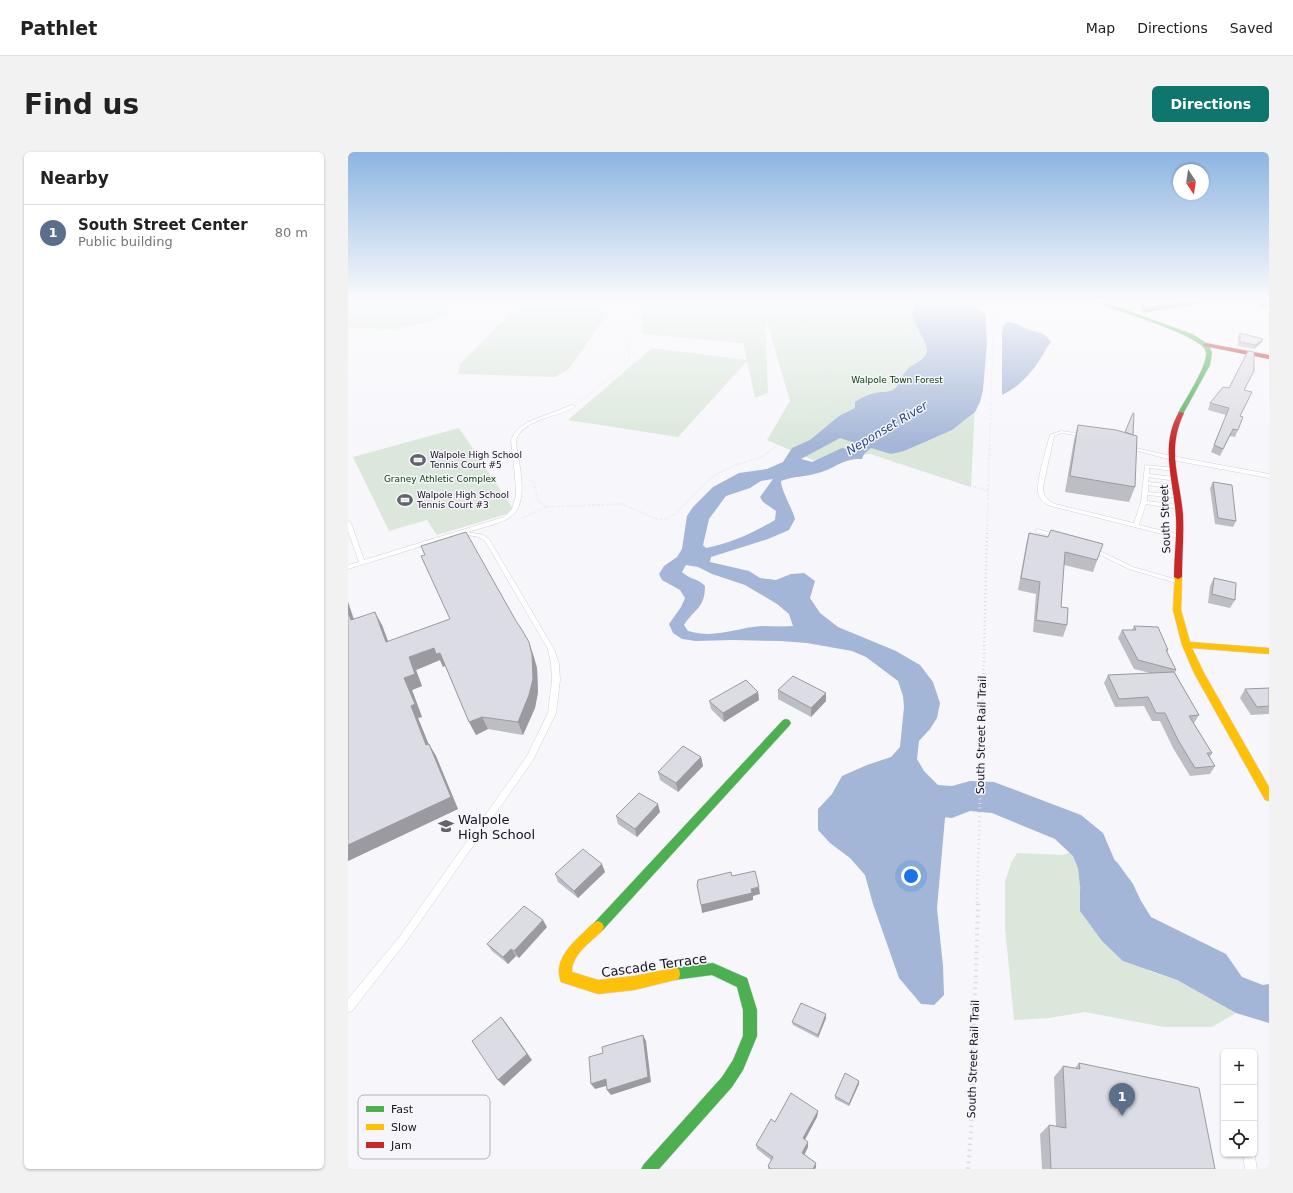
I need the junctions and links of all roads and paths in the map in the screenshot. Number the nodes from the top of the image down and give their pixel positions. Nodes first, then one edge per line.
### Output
1 (629, 348) edge
2 (833, 348) edge
3 (903, 348) edge
4 (993, 348) edge
5 (1207, 348) edge
6 (1224, 348) edge
7 (1269, 357) edge
8 (837, 402) junction
9 (574, 406) joint
10 (1089, 437) edge
11 (1124, 446) edge
12 (1145, 451) junction
13 (875, 456) dead end
14 (1172, 458) junction
15 (1147, 466) junction
16 (1174, 469) junction
17 (1146, 475) junction
18 (1269, 476) edge
19 (518, 478) junction
20 (1146, 483) junction
21 (1176, 483) junction
22 (988, 491) junction
23 (1145, 493) junction
24 (1178, 497) junction
25 (1144, 502) junction
26 (546, 507) junction
27 (1178, 507) junction
28 (517, 521) dead end
29 (348, 523) edge
30 (1136, 526) junction
31 (1038, 530) dead end
32 (460, 532) junction
33 (1179, 536) junction
34 (1066, 540) edge
35 (1087, 548) edge
36 (362, 563) junction
37 (348, 567) edge
38 (1178, 581) junction
39 (1186, 644) junction
40 (1269, 651) edge
41 (786, 723) dead end
42 (1269, 798) edge
43 (348, 1007) edge
44 (1249, 1157) edge
45 (649, 1169) edge
46 (968, 1169) edge
47 (1251, 1169) edge

1 - 9 path
2 - 8 path
3 - 8 path
4 - 22 path, South Street Rail Trail
5 - 14 street, South Street
6 - 7 street
8 - 26 path
9 - 19 lane
10 - 30 lane
11 - 12 lane
12 - 14 lane
12 - 15 lane
13 - 22 path
14 - 16 street, South Street
14 - 18 lane
15 - 16 lane
15 - 17 lane
16 - 21 street, South Street
17 - 20 lane
17 - 21 lane
19 - 26 path
19 - 32 lane
20 - 21 lane
20 - 23 lane
21 - 24 street, South Street
22 - 46 path, South Street Rail Trail
23 - 24 lane
23 - 25 lane
24 - 27 street, South Street
25 - 27 lane
25 - 30 lane
26 - 28 path
27 - 33 street, South Street
29 - 36 lane
30 - 33 lane
31 - 34 lane
32 - 36 lane
32 - 43 lane
33 - 38 street, South Street
35 - 38 lane
36 - 37 lane
38 - 39 street, South Street
39 - 40 street
39 - 42 street, South Street
41 - 45 street, Cascade Terrace
44 - 47 lane

